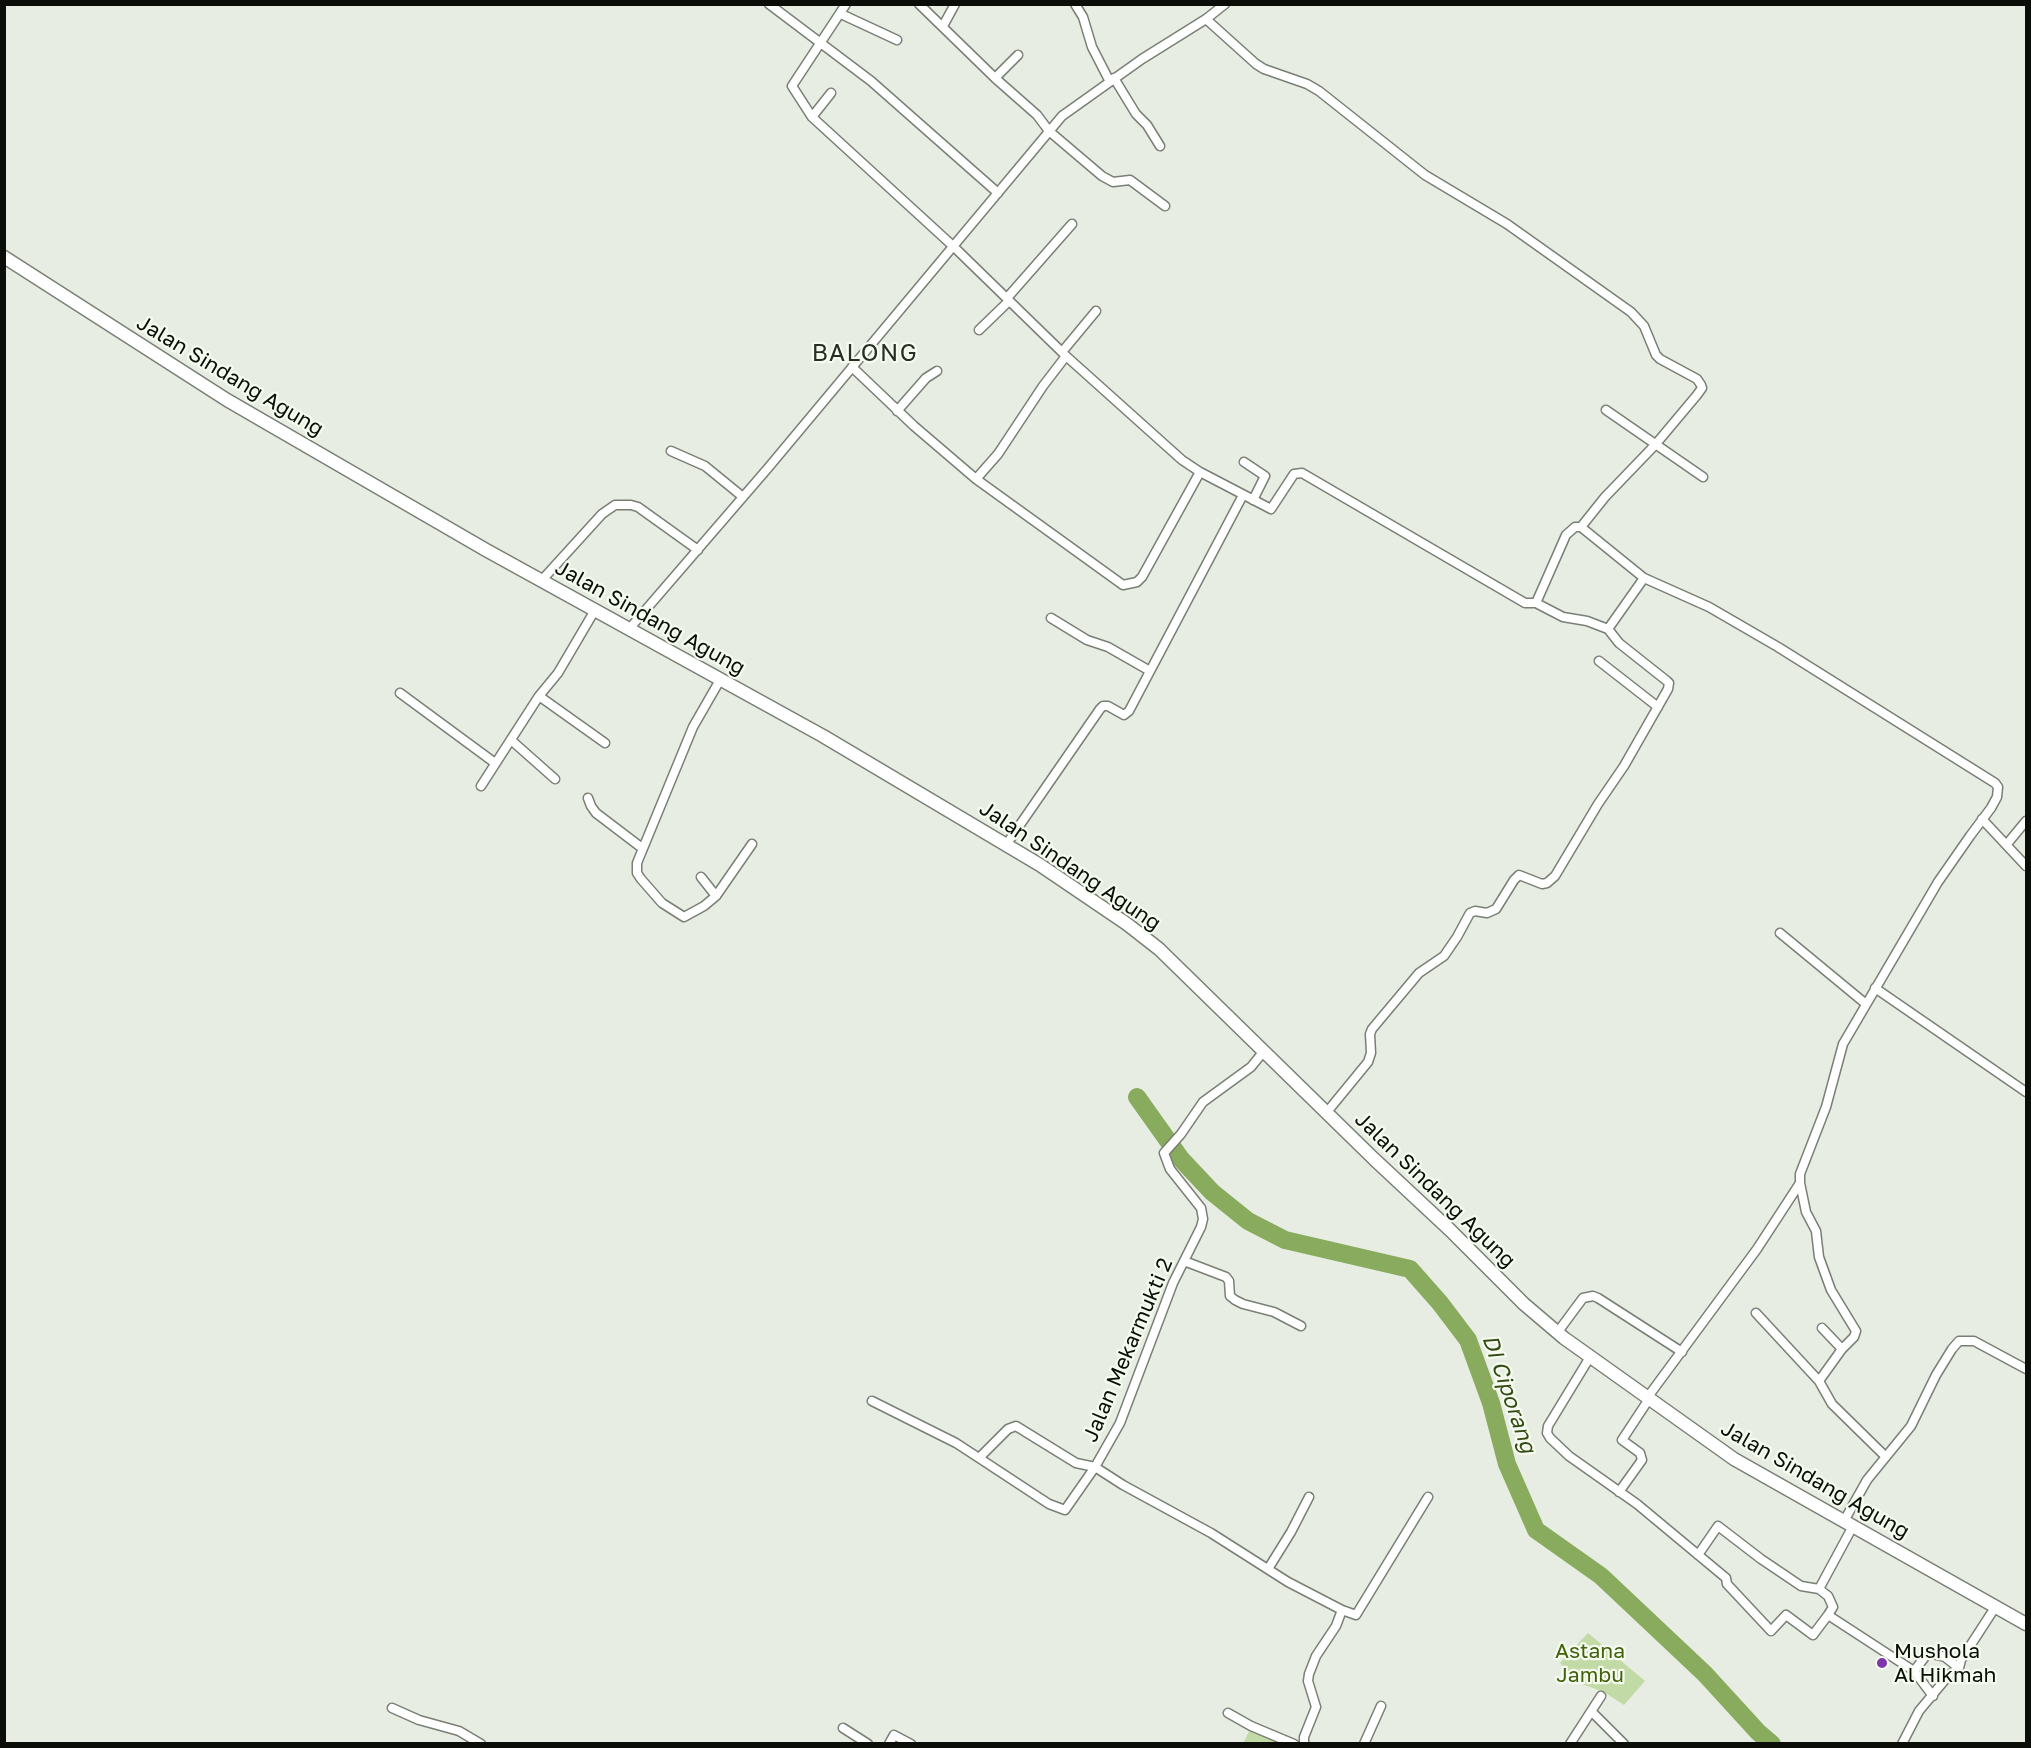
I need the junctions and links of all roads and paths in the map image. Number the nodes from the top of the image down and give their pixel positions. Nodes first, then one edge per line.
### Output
1 (769, 4) edge
2 (846, 4) edge
3 (919, 4) edge
4 (955, 4) edge
5 (1075, 4) edge
6 (1225, 4) edge
7 (841, 14) junction
8 (1206, 19) junction
9 (943, 26) junction
10 (897, 40) dead end
11 (821, 42) junction
12 (1018, 56) dead end
13 (995, 78) junction
14 (1112, 80) junction
15 (831, 93) dead end
16 (812, 117) junction
17 (1049, 131) junction
18 (1160, 146) dead end
19 (998, 194) junction
20 (1165, 206) dead end
21 (1072, 224) dead end
22 (953, 246) junction
23 (4, 257) edge
24 (1008, 299) junction
25 (1096, 310) dead end
26 (979, 330) dead end
27 (1064, 354) junction
28 (852, 367) junction
29 (938, 371) dead end
30 (1606, 410) dead end
31 (897, 411) junction
32 (1655, 445) junction
33 (671, 451) dead end
34 (1244, 462) dead end
35 (1200, 472) junction
36 (1703, 477) dead end
37 (976, 479) junction
38 (1244, 495) junction
39 (743, 498) junction
40 (1253, 500) junction
41 (1581, 527) junction
42 (698, 550) junction
43 (1644, 578) junction
44 (542, 580) junction
45 (1536, 603) junction
46 (595, 610) junction
47 (1051, 618) dead end
48 (630, 628) junction
49 (1608, 629) junction
50 (1599, 661) dead end
51 (1150, 671) junction
52 (720, 680) junction
53 (400, 693) dead end
54 (539, 696) junction
55 (1658, 707) junction
56 (511, 740) junction
57 (605, 743) dead end
58 (495, 763) junction
59 (555, 779) dead end
60 (481, 786) dead end
61 (588, 798) dead end
62 (1982, 819) junction
63 (2026, 821) edge
64 (752, 844) dead end
65 (2007, 844) junction
66 (1006, 845) junction
67 (642, 848) junction
68 (2026, 866) edge
69 (701, 877) dead end
70 (716, 896) junction
71 (1780, 933) dead end
72 (1875, 988) junction
73 (1866, 1004) junction
74 (1264, 1051) junction
75 (2026, 1092) edge
76 (1327, 1112) junction
77 (1800, 1183) junction
78 (1184, 1262) junction
79 (1756, 1313) dead end
80 (1301, 1326) dead end
81 (1822, 1329) dead end
82 (1557, 1333) junction
83 (1842, 1349) junction
84 (1682, 1352) junction
85 (1590, 1357) junction
86 (2026, 1369) edge
87 (1819, 1381) junction
88 (1648, 1399) junction
89 (872, 1401) dead end
90 (1886, 1456) junction
91 (979, 1458) junction
92 (1095, 1467) junction
93 (1619, 1492) junction
94 (1309, 1497) dead end
95 (1428, 1497) dead end
96 (1848, 1524) junction
97 (1698, 1555) junction
98 (1268, 1569) junction
99 (1819, 1589) junction
100 (1996, 1606) junction
101 (1342, 1610) junction
102 (1828, 1615) junction
103 (2026, 1624) edge
104 (1959, 1668) junction
105 (1914, 1671) junction
106 (1601, 1696) dead end
107 (1933, 1696) junction
108 (1381, 1706) dead end
109 (393, 1708) dead end
110 (1592, 1712) junction
111 (1228, 1713) dead end
112 (843, 1728) dead end
113 (481, 1743) edge
114 (868, 1743) edge
115 (889, 1743) edge
116 (911, 1743) edge
117 (1294, 1743) edge
118 (1304, 1743) edge
119 (1364, 1743) edge
120 (1570, 1743) edge
121 (1624, 1743) edge
122 (1902, 1743) edge

1 - 11 street
2 - 7 street
3 - 9 street
4 - 9 street
5 - 14 street
6 - 8 street
7 - 10 street
7 - 11 street
8 - 14 street
8 - 32 street
9 - 13 street
11 - 16 street
11 - 19 street
12 - 13 street
13 - 17 street
14 - 17 street
14 - 18 street
15 - 16 street
16 - 22 street
17 - 19 street
17 - 20 street
19 - 22 street
21 - 24 street
22 - 24 street
22 - 28 street
23 - 44 main road, Jalan Sindang Agung
24 - 26 street
24 - 27 street
25 - 27 street
27 - 35 street
27 - 37 street
28 - 31 street
28 - 39 street
29 - 31 street
30 - 32 street
31 - 37 street
32 - 36 street
32 - 41 street
33 - 39 street
34 - 40 street
35 - 37 street
35 - 38 street
38 - 40 street
38 - 51 street
39 - 42 street
40 - 45 street
41 - 43 street
41 - 45 street
42 - 44 street
42 - 48 street
43 - 49 street
43 - 62 street
44 - 46 main road, Jalan Sindang Agung
45 - 49 street
46 - 48 main road, Jalan Sindang Agung
46 - 54 street
47 - 51 street
48 - 52 main road, Jalan Sindang Agung
49 - 55 street
50 - 55 street
51 - 66 street
52 - 66 main road, Jalan Sindang Agung
52 - 67 street
53 - 58 street
54 - 56 street
54 - 57 street
55 - 76 street
56 - 58 street
56 - 59 street
58 - 60 street
61 - 67 street
62 - 65 street
62 - 72 street
63 - 65 street
64 - 70 street
65 - 68 street
66 - 74 main road, Jalan Sindang Agung
67 - 70 street
69 - 70 street
71 - 73 street
72 - 73 street
72 - 75 street
73 - 77 street
74 - 76 main road, Jalan Sindang Agung
74 - 78 street, Jalan Mekarmukti 2
76 - 82 main road, Jalan Sindang Agung
77 - 83 street
77 - 84 street
78 - 80 street
78 - 92 street, Jalan Mekarmukti 2
79 - 87 street
81 - 83 street
82 - 84 street
82 - 85 main road, Jalan Sindang Agung
83 - 87 street
84 - 88 street
85 - 88 main road, Jalan Sindang Agung
85 - 93 street
86 - 90 street
87 - 90 street
88 - 93 street
88 - 96 main road, Jalan Sindang Agung
89 - 91 street
90 - 96 street
91 - 92 street
91 - 92 street
92 - 98 street, Jalan Mekarmukti 2
93 - 97 street
94 - 98 street
95 - 101 street
96 - 99 street
96 - 100 main road, Jalan Sindang Agung
97 - 99 street
97 - 102 street
98 - 101 street, Jalan Mekarmukti 2
99 - 102 street
100 - 103 main road, Jalan Sindang Agung
100 - 104 street
101 - 118 street
102 - 105 street
104 - 105 street
104 - 107 street
105 - 107 street
106 - 110 street
107 - 122 street
108 - 119 street
109 - 113 street
110 - 120 street
110 - 121 street
111 - 117 street
112 - 114 street
115 - 116 street

